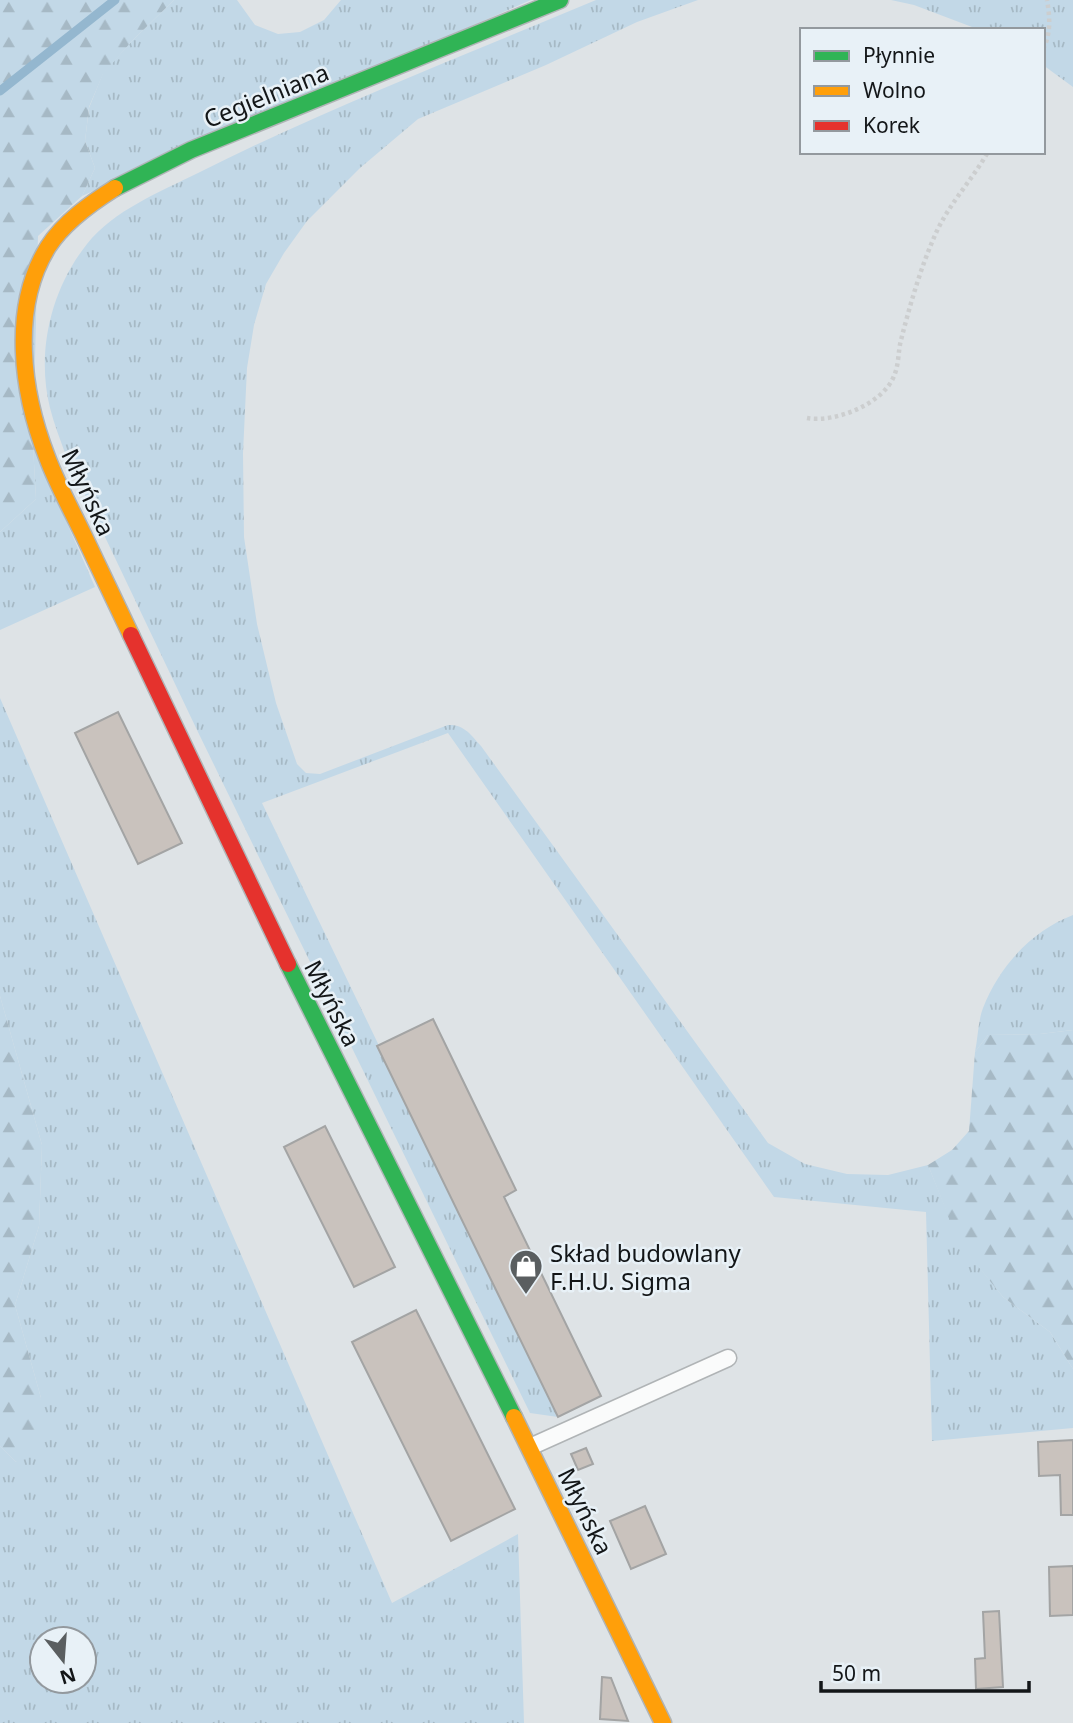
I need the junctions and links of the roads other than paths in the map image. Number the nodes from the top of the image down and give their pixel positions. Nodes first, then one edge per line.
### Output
1 (560, 0) edge
2 (30, 286) joint
3 (728, 1359) dead end
4 (530, 1447) junction
5 (663, 1723) edge

1 - 2 street, Cegielniana
2 - 4 street, Młyńska
3 - 4 lane
4 - 5 street, Młyńska

